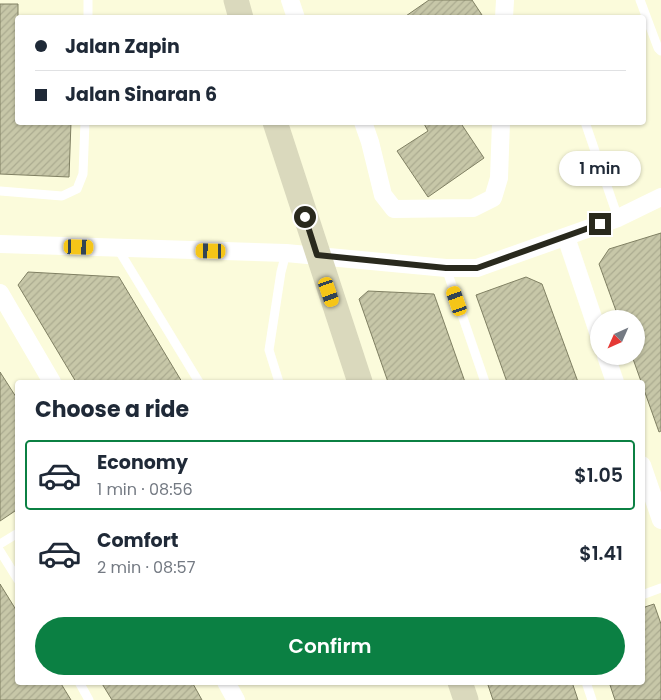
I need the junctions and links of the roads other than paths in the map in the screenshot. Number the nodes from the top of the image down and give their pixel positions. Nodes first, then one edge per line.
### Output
1 (88, 0) edge
2 (236, 0) edge
3 (290, 0) edge
4 (505, 0) edge
5 (640, 0) edge
6 (88, 15) edge
7 (241, 15) edge
8 (295, 15) edge
9 (504, 15) edge
10 (646, 15) edge
11 (646, 16) edge
12 (661, 50) edge
13 (85, 125) edge
14 (276, 125) edge
15 (364, 125) edge
16 (501, 125) edge
17 (586, 125) edge
18 (0, 191) edge
19 (661, 197) edge
20 (618, 218) junction
21 (566, 237) junction
22 (0, 244) edge
23 (118, 249) junction
24 (286, 253) junction
25 (317, 255) junction
26 (446, 268) junction
27 (0, 293) edge
28 (591, 310) edge
29 (609, 365) edge
30 (51, 380) edge
31 (198, 380) edge
32 (278, 380) edge
33 (359, 380) edge
34 (484, 380) edge
35 (614, 380) edge
36 (645, 474) edge
37 (661, 520) edge
38 (15, 535) edge
39 (0, 544) edge
40 (0, 551) edge
41 (15, 575) edge
42 (661, 588) edge
43 (645, 594) edge
44 (81, 685) edge
45 (228, 685) edge
46 (461, 685) edge
47 (587, 685) edge
48 (90, 700) edge
49 (236, 700) edge
50 (466, 700) edge
51 (592, 700) edge

1 - 6 lane
2 - 7 street
3 - 8 street
4 - 9 street
5 - 10 lane
11 - 12 lane
13 - 18 lane
14 - 25 street
15 - 16 street
17 - 20 lane
19 - 20 street
20 - 21 street
21 - 26 street
21 - 28 street
22 - 23 street
23 - 24 street
23 - 31 lane
24 - 25 street
24 - 32 lane
25 - 26 street
25 - 33 street
26 - 34 lane
27 - 30 street
29 - 35 street
36 - 37 street
38 - 39 lane
40 - 41 lane
42 - 43 lane
44 - 48 lane
45 - 49 street
46 - 50 street
47 - 51 lane

